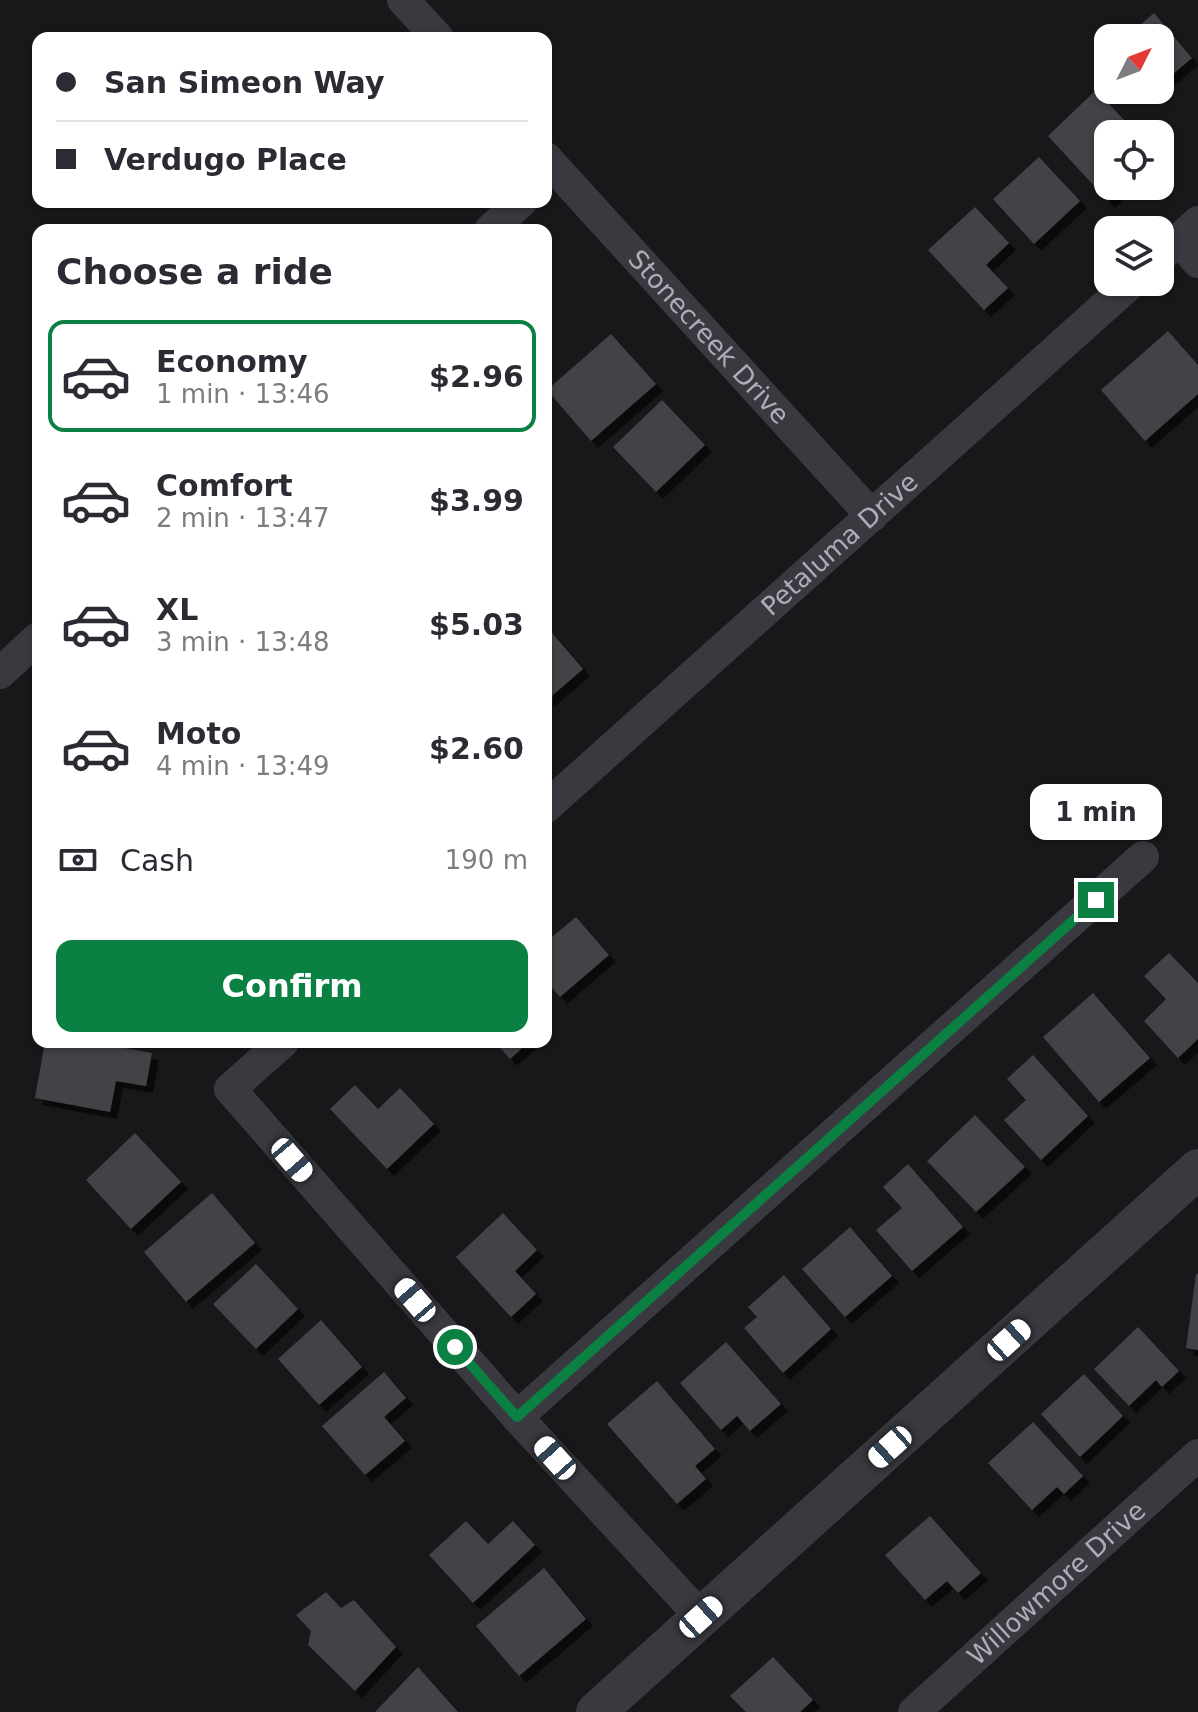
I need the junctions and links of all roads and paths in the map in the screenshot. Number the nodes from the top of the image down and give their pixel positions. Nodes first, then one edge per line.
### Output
1 (403, 0) edge
2 (432, 32) edge
3 (552, 171) edge
4 (514, 208) edge
5 (497, 224) edge
6 (1116, 296) edge
7 (872, 516) junction
8 (32, 644) edge
9 (0, 673) edge
10 (552, 802) edge
11 (1143, 857) dead end
12 (276, 1048) edge
13 (1198, 1169) edge
14 (517, 1417) junction
15 (1198, 1455) edge
16 (701, 1617) junction
17 (596, 1712) edge
18 (914, 1712) edge

1 - 2 street
3 - 7 street, Stonecreek Drive
4 - 5 street
6 - 7 street, Petaluma Drive
7 - 10 street, Petaluma Drive
8 - 9 street
11 - 14 street
12 - 14 street
13 - 16 street
14 - 16 street
15 - 18 street, Willowmore Drive
16 - 17 street

